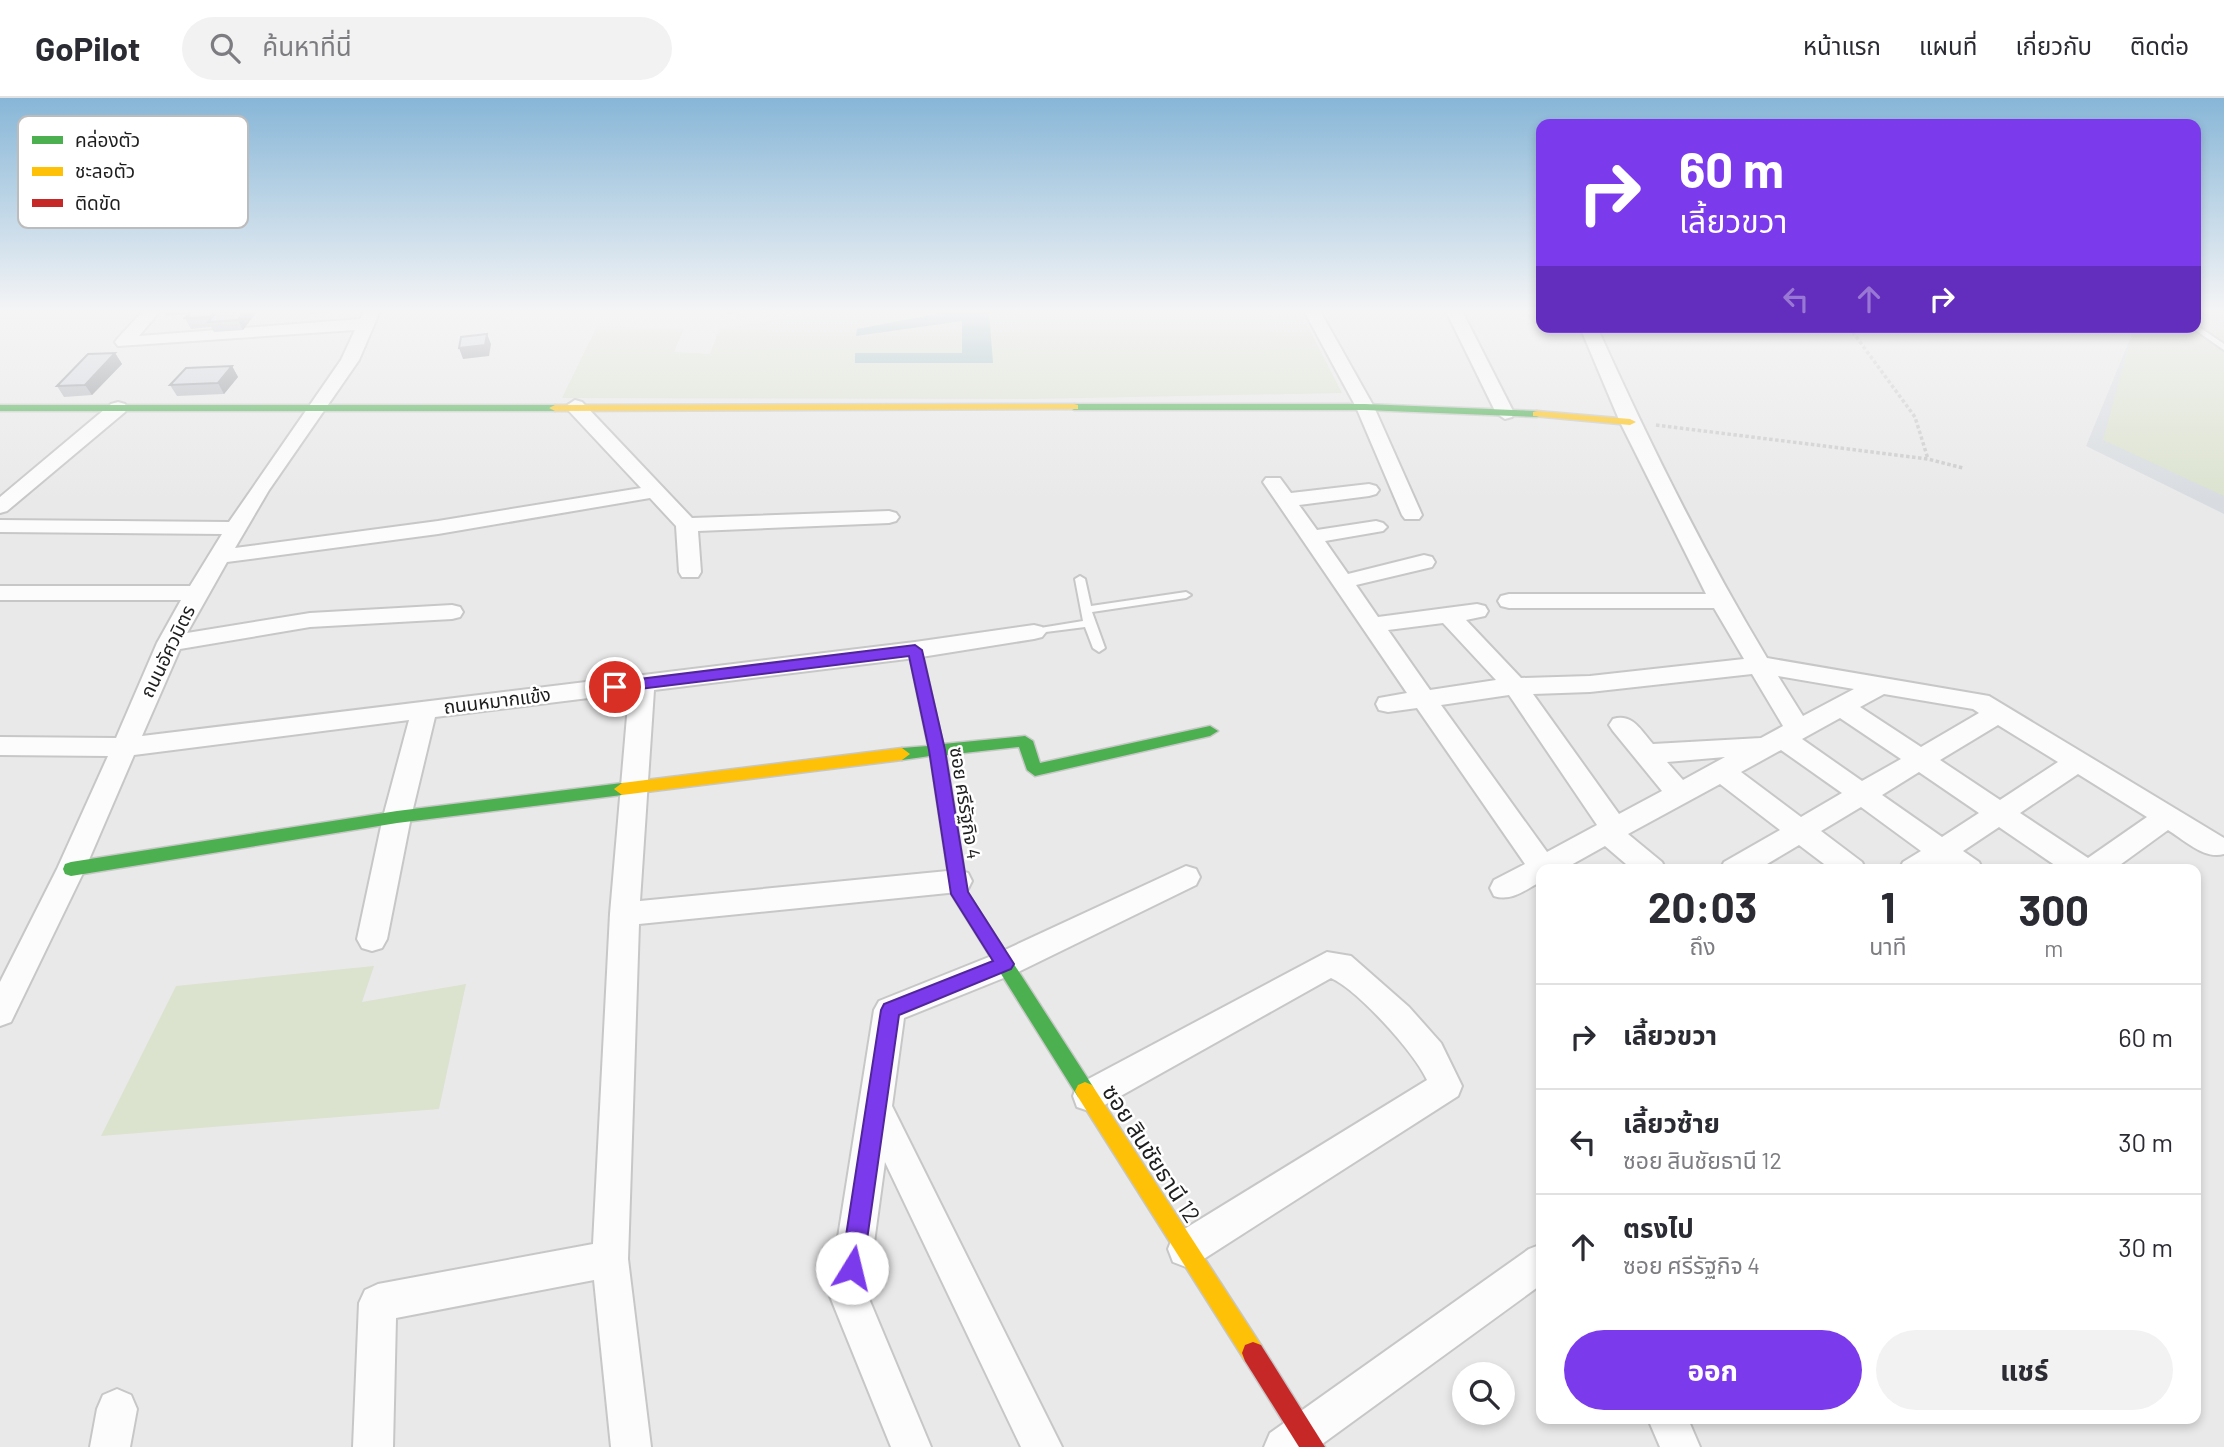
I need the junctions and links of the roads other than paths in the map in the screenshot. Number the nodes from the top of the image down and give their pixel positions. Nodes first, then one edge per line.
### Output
1 (341, 374) edge
2 (1347, 374) edge
3 (1485, 374) edge
4 (1609, 374) edge
5 (575, 406) junction
6 (315, 407) junction
7 (1365, 407) junction
8 (0, 408) edge
9 (118, 408) junction
10 (1505, 413) junction
11 (1630, 422) junction
12 (1273, 482) dead end
13 (656, 491) junction
14 (1369, 491) dead end
15 (1286, 500) junction
16 (0, 507) edge
17 (1412, 515) dead end
18 (889, 517) dead end
19 (687, 525) junction
20 (0, 526) edge
21 (236, 527) junction
22 (1376, 527) dead end
23 (1311, 537) junction
24 (219, 556) junction
25 (1424, 562) dead end
26 (690, 572) dead end
27 (1080, 579) dead end
28 (1342, 582) junction
29 (0, 593) edge
30 (196, 593) junction
31 (1186, 595) dead end
32 (1509, 601) dead end
33 (1721, 601) junction
34 (1086, 610) junction
35 (1477, 611) dead end
36 (452, 612) dead end
37 (1449, 615) junction
38 (1089, 623) junction
39 (1372, 625) junction
40 (1034, 632) joint
41 (169, 643) junction
42 (1099, 648) dead end
43 (915, 650) junction
44 (1759, 665) junction
45 (642, 683) junction
46 (1881, 685) junction
47 (1515, 686) junction
48 (1424, 699) junction
49 (1388, 705) dead end
50 (1841, 706) junction
51 (425, 709) junction
52 (1998, 713) junction
53 (1622, 725) dead end
54 (1210, 731) dead end
55 (1781, 737) junction
56 (0, 746) edge
57 (123, 747) junction
58 (937, 750) junction
59 (1646, 754) junction
60 (1920, 759) junction
61 (2077, 762) junction
62 (1720, 770) junction
63 (636, 789) junction
64 (1679, 793) junction
65 (1861, 793) junction
66 (2000, 813) junction
67 (397, 817) junction
68 (2167, 817) junction
69 (1610, 830) junction
70 (1799, 830) junction
71 (2215, 846) dead end
72 (1942, 851) junction
73 (1540, 864) edge
74 (1548, 864) edge
75 (1647, 864) edge
76 (1744, 864) edge
77 (1844, 864) edge
78 (1922, 864) edge
79 (1960, 864) edge
80 (2075, 864) edge
81 (2100, 864) edge
82 (71, 869) junction
83 (1536, 870) edge
84 (1186, 877) dead end
85 (958, 881) junction
86 (1504, 888) dead end
87 (625, 914) junction
88 (372, 939) dead end
89 (1005, 964) junction
90 (0, 1013) edge
91 (1089, 1096) junction
92 (876, 1108) junction
93 (1186, 1249) junction
94 (610, 1259) junction
95 (1536, 1266) edge
96 (117, 1409) dead end
97 (1670, 1424) edge
98 (1300, 1443) edge
99 (110, 1447) edge
100 (373, 1447) edge
101 (631, 1447) edge
102 (911, 1447) edge
103 (1042, 1447) edge
104 (1679, 1447) edge

1 - 6 street, ถนนอัศวมิตร
2 - 7 street
3 - 10 street
4 - 11 street
5 - 6 street
5 - 7 street
5 - 13 street
6 - 9 street
6 - 21 street, ถนนอัศวมิตร
7 - 10 street
7 - 17 street
8 - 9 street
9 - 16 street
10 - 11 street
11 - 33 street
12 - 15 street
13 - 19 street
13 - 24 street
14 - 15 street
15 - 23 street
18 - 19 street
19 - 26 street
20 - 21 street
21 - 24 street, ถนนอัศวมิตร
22 - 23 street
23 - 28 street
24 - 30 street, ถนนอัศวมิตร
25 - 28 street
27 - 34 lane
28 - 39 street
29 - 30 street
30 - 41 street, ถนนอัศวมิตร
31 - 34 lane
32 - 33 street
33 - 44 street
34 - 38 lane
35 - 37 street
36 - 41 street
37 - 39 street
37 - 47 street
38 - 40 lane
38 - 42 lane
39 - 48 street
40 - 43 street, ถนนหมากแข้ง
41 - 57 street, ถนนอัศวมิตร
43 - 45 street, ถนนหมากแข้ง
43 - 58 street, ซอย ศรีรัฐกิจ 4
44 - 46 street
44 - 47 street
44 - 55 street
45 - 51 street, ถนนหมากแข้ง
45 - 63 street
46 - 50 street
46 - 52 street
47 - 48 street
47 - 69 street
48 - 49 street
48 - 73 street
50 - 55 street
50 - 60 street
51 - 57 street, ถนนหมากแข้ง
51 - 67 street
52 - 60 street
52 - 61 street
53 - 59 street
54 - 58 street
55 - 59 street
55 - 62 street
55 - 65 street
56 - 57 street, ถนนหมากแข้ง
57 - 82 street, ถนนอัศวมิตร
58 - 63 street
58 - 85 street, ซอย ศรีรัฐกิจ 4
59 - 64 street
60 - 65 street
60 - 66 street
61 - 66 street
61 - 68 street
62 - 64 street
62 - 70 street
63 - 67 street
63 - 87 street
64 - 69 street
65 - 70 street
65 - 72 street
66 - 72 street
66 - 80 street
67 - 82 street
67 - 88 street
68 - 71 street
68 - 81 street
69 - 74 street
69 - 75 street
70 - 76 street
70 - 77 street
72 - 78 street
72 - 79 street
82 - 90 street, ถนนอัศวมิตร
83 - 86 street
84 - 89 street
85 - 87 street
85 - 89 street, ซอย สินชัยธานี 12
87 - 94 street
89 - 91 street, ซอย สินชัยธานี 12
89 - 92 street
91 - 93 street, ซอย สินชัยธานี 12
91 - 93 street
92 - 102 street
92 - 103 street
93 - 98 street, ซอย สินชัยธานี 12
94 - 100 street
94 - 101 street
95 - 98 street
96 - 99 street
97 - 104 street

